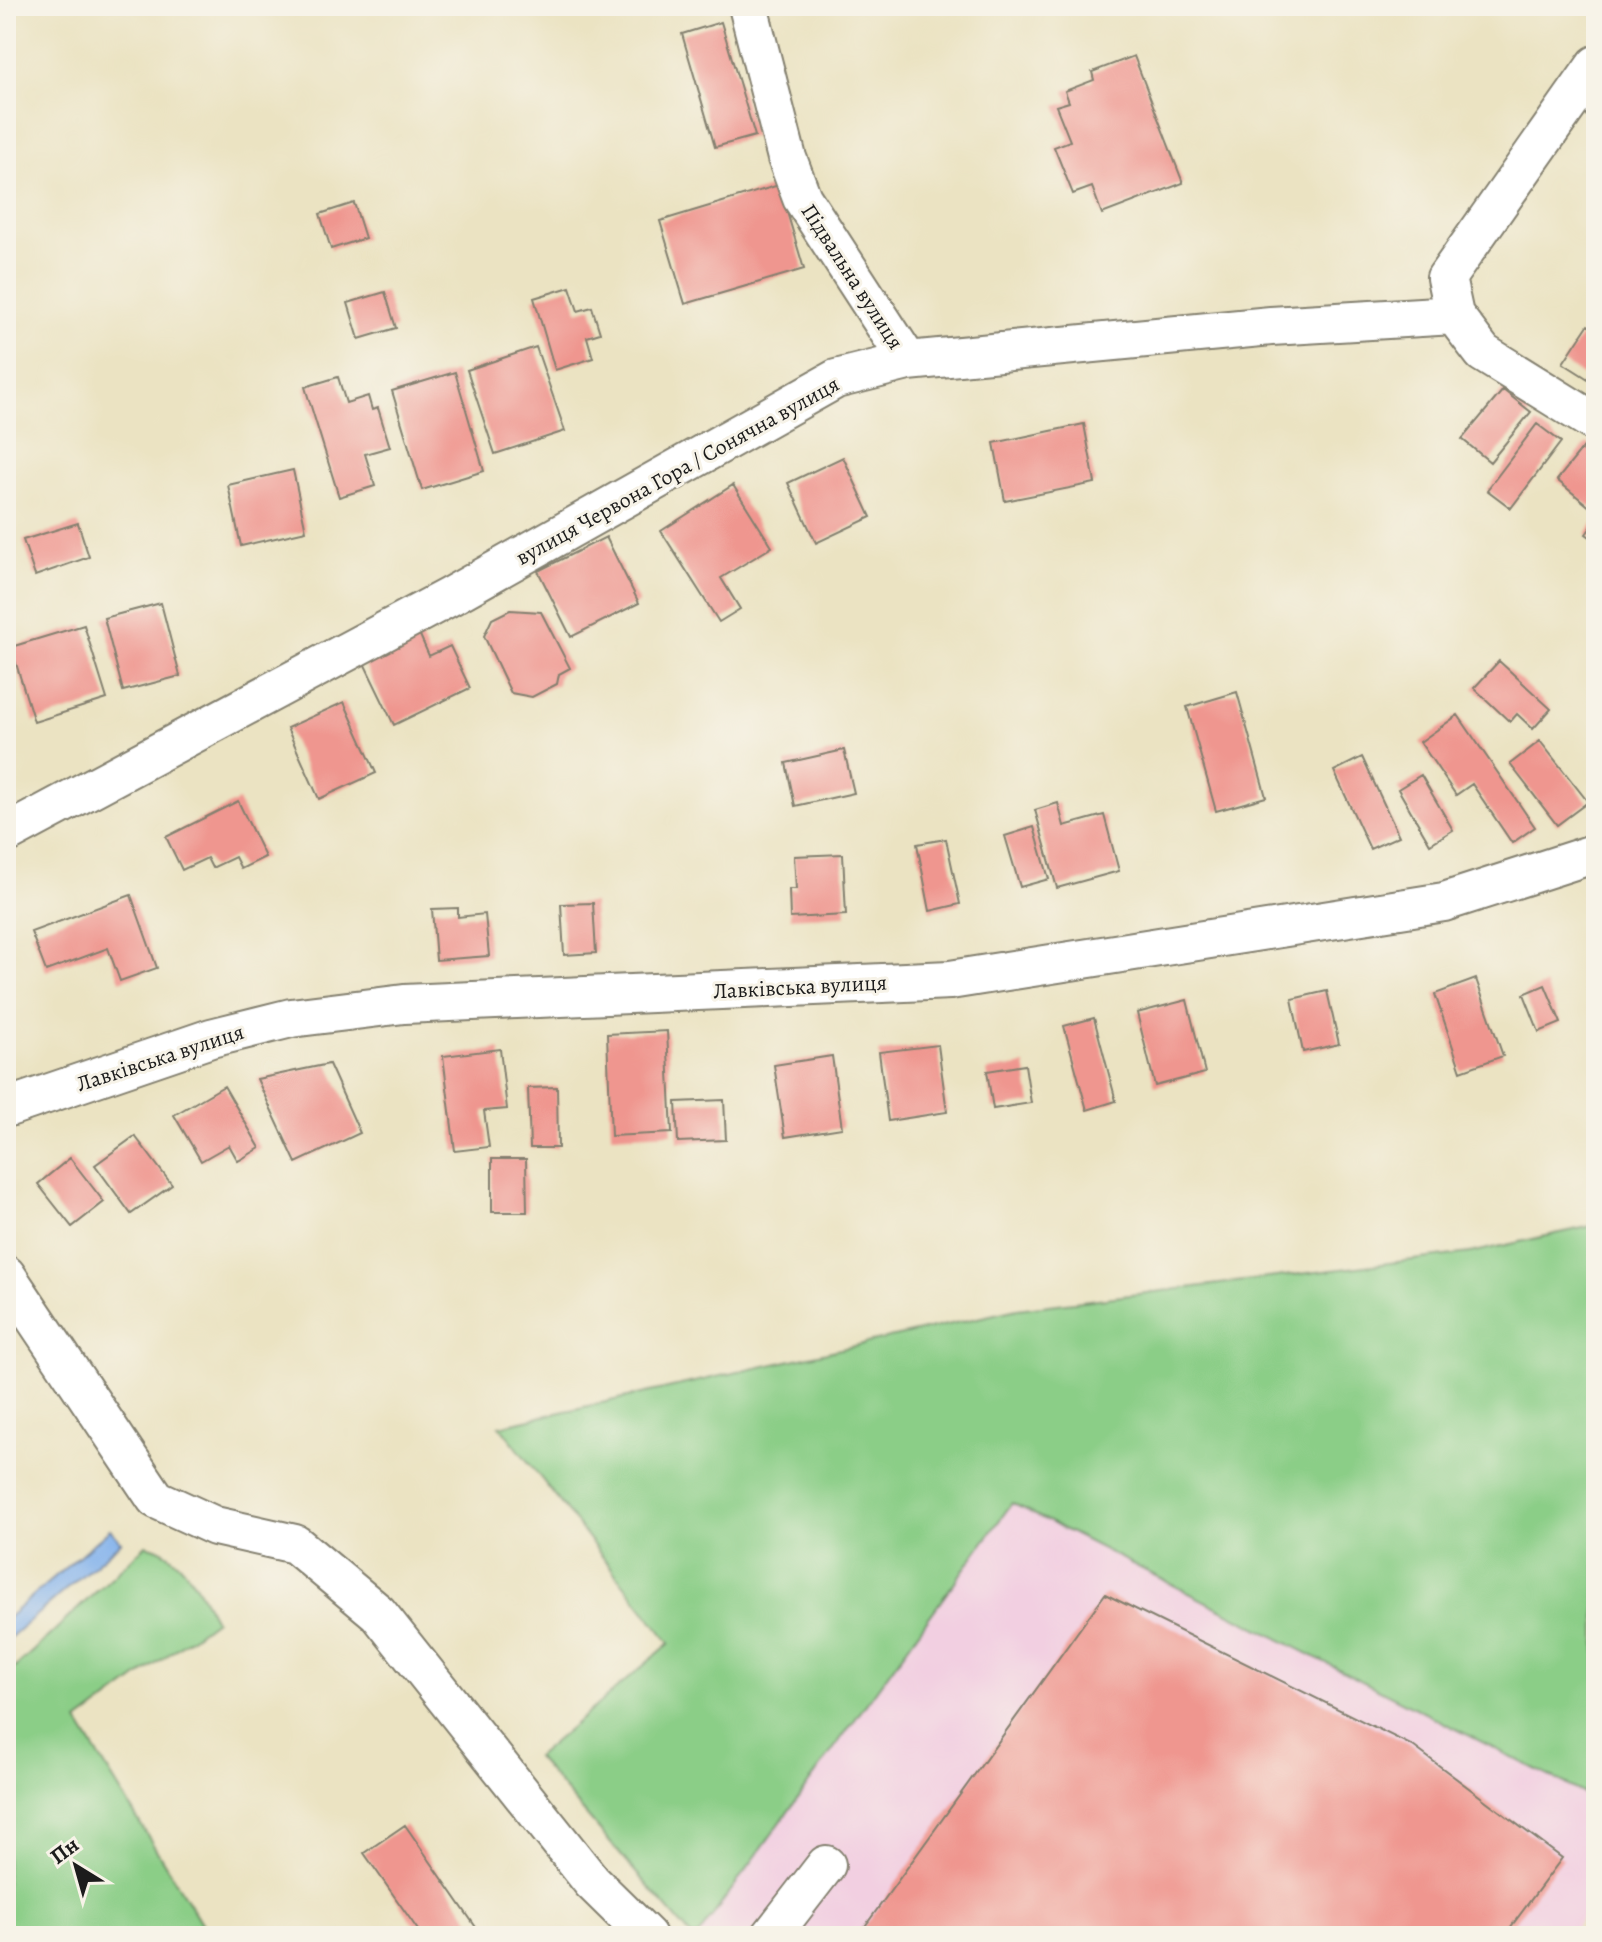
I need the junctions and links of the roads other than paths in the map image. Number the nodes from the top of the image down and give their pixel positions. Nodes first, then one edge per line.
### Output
1 (748, 6) edge
2 (1596, 65) edge
3 (1454, 315) junction
4 (908, 361) junction
5 (1596, 423) edge
6 (6, 834) edge
7 (1596, 853) edge
8 (6, 1108) edge
9 (6, 1275) edge
10 (826, 1865) dead end
11 (647, 1936) edge
12 (771, 1936) edge

1 - 4 street, Підвальна вулиця
2 - 3 street
3 - 4 street, вулиця Червона Гора / Сонячна вулиця
3 - 5 street
4 - 6 street, вулиця Червона Гора / Сонячна вулиця
7 - 8 street, Лавківська вулиця
9 - 11 street
10 - 12 street

